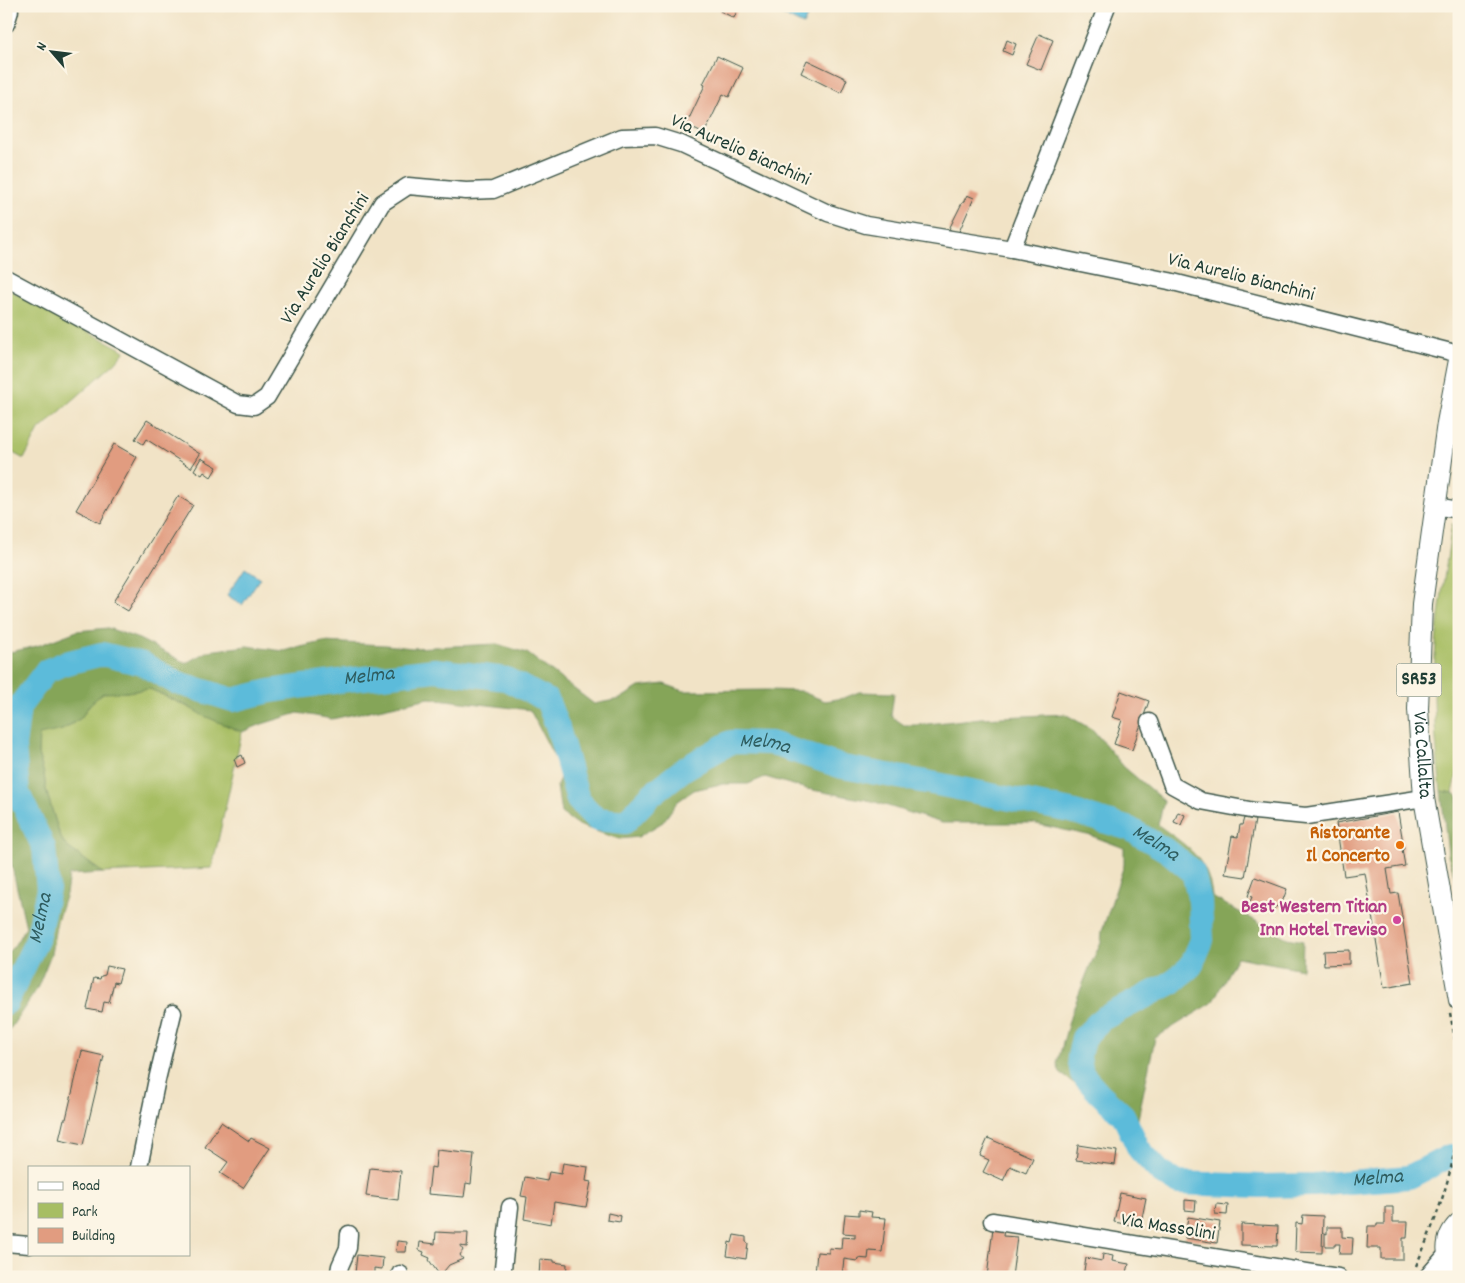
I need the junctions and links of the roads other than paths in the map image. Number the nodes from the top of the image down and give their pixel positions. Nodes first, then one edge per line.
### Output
1 (1106, 6) edge
2 (1012, 249) junction
3 (6, 278) edge
4 (1459, 354) edge
5 (1459, 360) edge
6 (1435, 506) junction
7 (1459, 510) edge
8 (1149, 722) dead end
9 (1424, 798) junction
10 (1454, 948) edge
11 (1459, 1000) edge
12 (173, 1014) dead end
13 (139, 1166) edge
14 (510, 1207) dead end
15 (992, 1220) dead end
16 (1459, 1223) edge
17 (349, 1234) dead end
18 (6, 1243) edge
19 (28, 1245) edge
20 (1447, 1254) junction
21 (1459, 1275) edge
22 (338, 1277) edge
23 (502, 1277) edge
24 (1338, 1277) edge
25 (1427, 1277) edge
26 (1455, 1277) edge

1 - 2 street
2 - 3 street, Via Aurelio Bianchini
2 - 4 street, Via Aurelio Bianchini
5 - 6 main road, Via Callalta / SR53
6 - 7 street
6 - 9 main road, Via Callalta / SR53
8 - 9 street
9 - 10 main road, Via Callalta / SR53
10 - 11 main road, Via Callalta / SR53
12 - 13 street
14 - 23 street
15 - 24 street, Via Massolini
16 - 20 main road
17 - 22 street
18 - 19 street
20 - 21 main road
20 - 25 street
21 - 26 street

